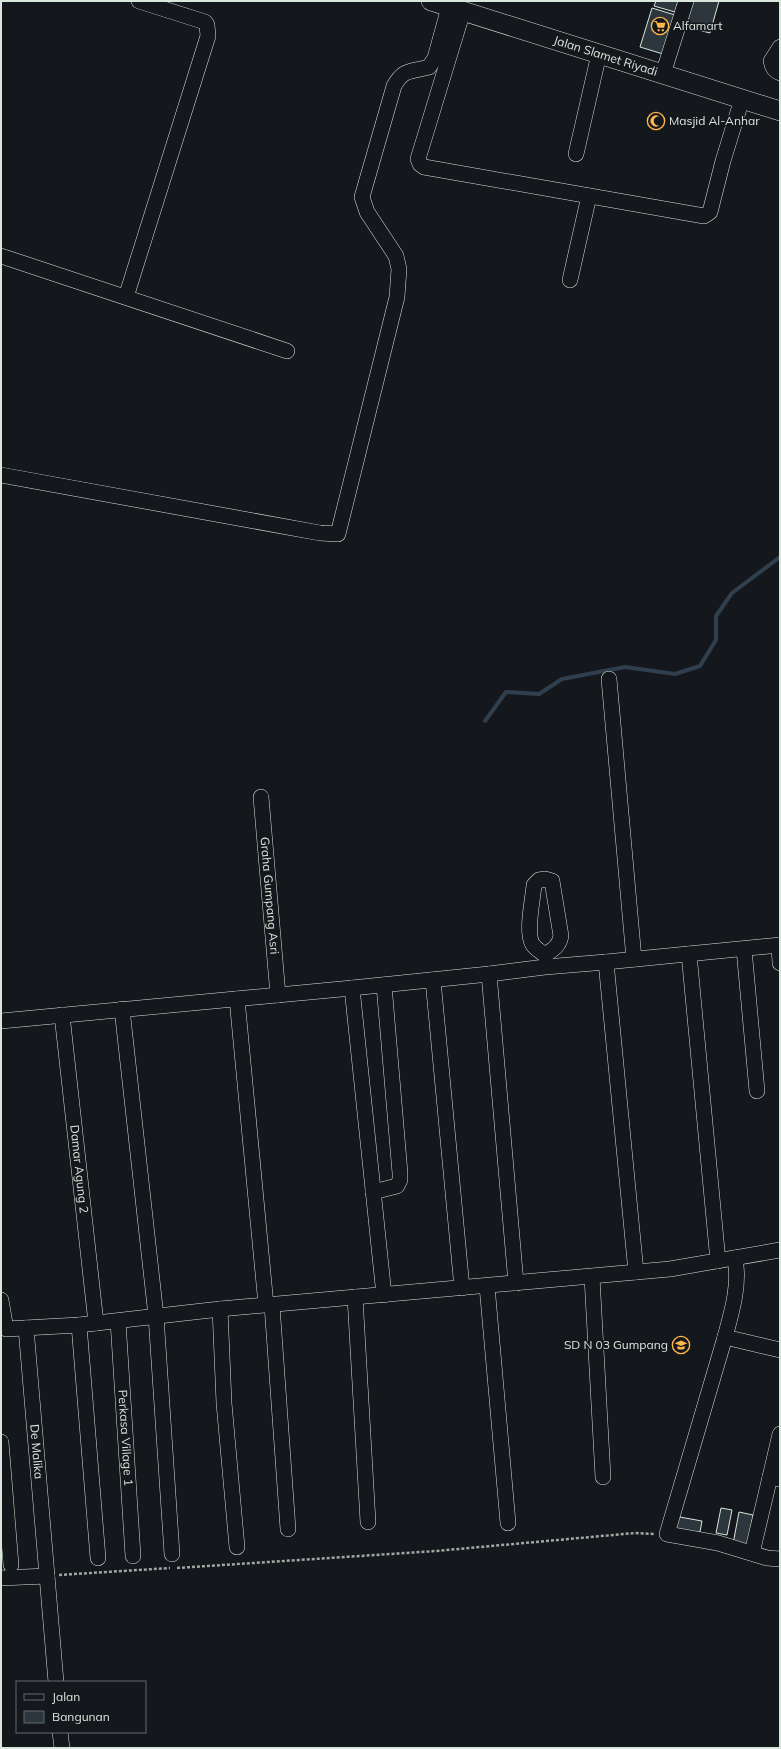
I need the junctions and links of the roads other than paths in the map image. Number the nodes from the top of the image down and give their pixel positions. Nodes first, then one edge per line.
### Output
1 (139, 1) edge
2 (686, 1) edge
3 (442, 4) edge
4 (780, 47) edge
5 (599, 54) junction
6 (780, 73) edge
7 (663, 74) junction
8 (742, 99) junction
9 (780, 111) edge
10 (576, 154) dead end
11 (588, 196) junction
12 (1, 256) edge
13 (570, 280) dead end
14 (126, 297) junction
15 (287, 351) dead end
16 (1, 475) edge
17 (609, 679) dead end
18 (262, 797) dead end
19 (779, 945) edge
20 (744, 949) junction
21 (689, 954) junction
22 (634, 960) junction
23 (606, 962) junction
24 (780, 963) edge
25 (489, 974) junction
26 (433, 980) junction
27 (384, 985) junction
28 (352, 988) junction
29 (278, 995) junction
30 (237, 999) junction
31 (122, 1009) junction
32 (62, 1014) junction
33 (1, 1021) edge
34 (757, 1091) dead end
35 (373, 1192) junction
36 (780, 1250) edge
37 (735, 1258) junction
38 (718, 1261) junction
39 (636, 1272) junction
40 (592, 1277) junction
41 (516, 1283) junction
42 (487, 1286) junction
43 (462, 1288) junction
44 (384, 1295) junction
45 (355, 1297) junction
46 (1, 1300) edge
47 (269, 1305) junction
48 (220, 1309) junction
49 (156, 1316) junction
50 (118, 1321) junction
51 (96, 1323) junction
52 (79, 1325) junction
53 (26, 1328) junction
54 (4, 1329) edge
55 (725, 1338) junction
56 (780, 1350) edge
57 (780, 1434) edge
58 (1, 1442) edge
59 (603, 1477) dead end
60 (775, 1478) edge
61 (368, 1522) dead end
62 (508, 1523) dead end
63 (288, 1529) dead end
64 (237, 1548) dead end
65 (752, 1553) junction
66 (172, 1554) dead end
67 (133, 1556) dead end
68 (98, 1558) dead end
69 (780, 1559) edge
70 (11, 1565) dead end
71 (47, 1576) junction
72 (1, 1578) edge
73 (56, 1681) edge
74 (60, 1733) edge
75 (62, 1748) edge

1 - 14 street
2 - 7 street
3 - 5 main road, Jalan Slamet Riyadi
3 - 11 street
3 - 16 street
4 - 6 street
5 - 7 main road, Jalan Slamet Riyadi
5 - 10 street
7 - 8 main road, Jalan Slamet Riyadi
8 - 9 main road, Jalan Slamet Riyadi
8 - 11 street
11 - 13 street
12 - 14 street
14 - 15 street
17 - 22 street
18 - 29 street, Graha Gumpang Asri
19 - 20 street
19 - 24 street
20 - 21 street
20 - 34 street
21 - 22 street
21 - 38 street
22 - 23 street
23 - 25 street
23 - 39 street
25 - 26 street
25 - 41 street
26 - 27 street
26 - 43 street
27 - 28 street
27 - 35 street
28 - 29 street
28 - 35 street
29 - 30 street
30 - 31 street
30 - 47 street
31 - 32 street
31 - 49 street
32 - 33 street
32 - 51 street, Damar Agung 2
35 - 44 street
36 - 37 street
37 - 38 street
37 - 55 street
38 - 39 street
39 - 40 street
40 - 41 street
40 - 59 street
41 - 42 street
42 - 43 street
42 - 62 street
43 - 44 street
44 - 45 street
45 - 47 street
45 - 61 street
46 - 54 street
47 - 48 street
47 - 63 street
48 - 49 street
48 - 64 street
49 - 50 street
49 - 66 street
50 - 51 street
50 - 67 street, Perkasa Village 1
51 - 52 street
52 - 53 street
52 - 68 street
53 - 54 street
53 - 71 street, De Malika
55 - 56 street
55 - 65 street
57 - 60 street
58 - 70 street
60 - 65 street
65 - 69 street
71 - 72 street
71 - 73 street, De Malika
74 - 75 street

